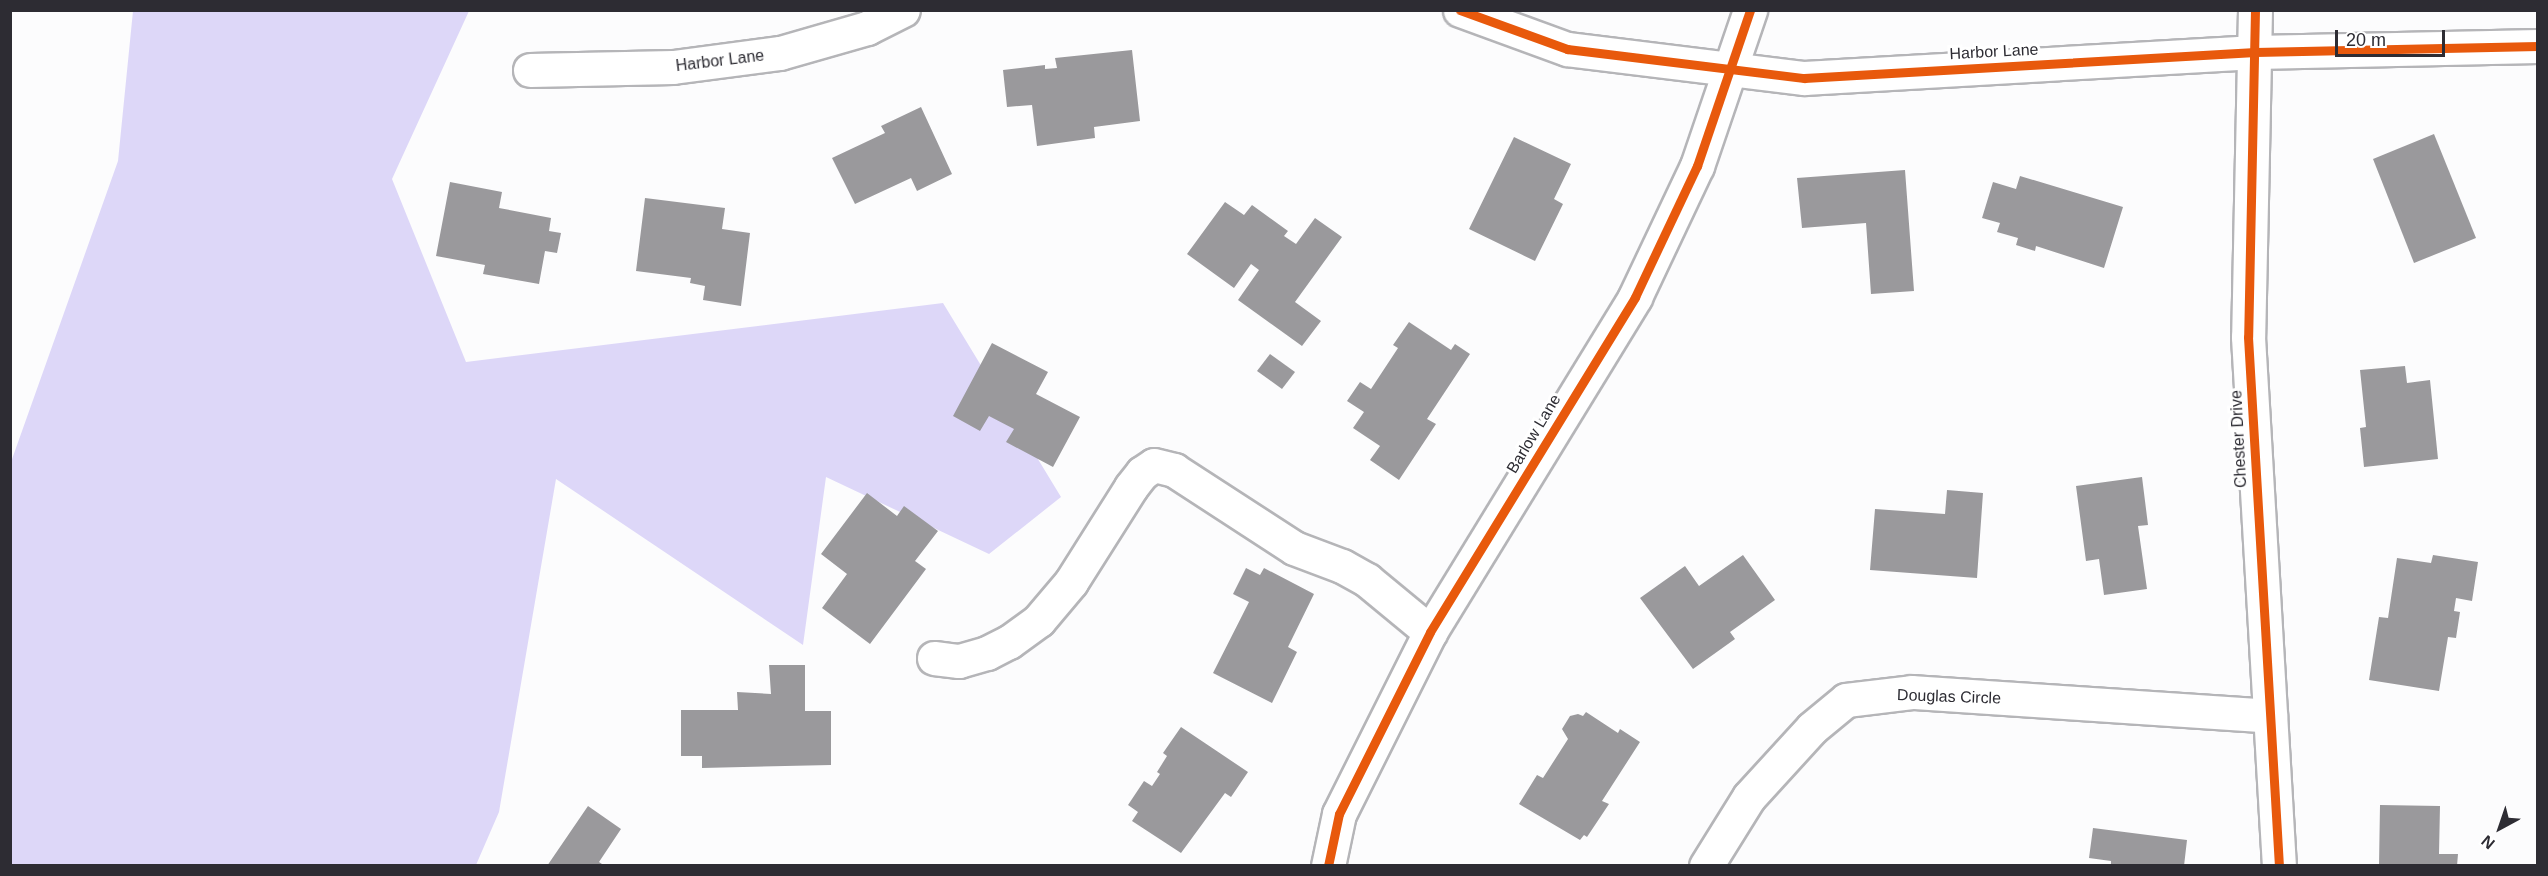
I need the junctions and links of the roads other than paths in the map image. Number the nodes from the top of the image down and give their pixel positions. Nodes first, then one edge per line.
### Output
1 (903, 10) edge
2 (1460, 10) edge
3 (1750, 10) edge
4 (2255, 10) edge
5 (2538, 46) edge
6 (2255, 52) junction
7 (1732, 69) junction
8 (530, 70) dead end
9 (1430, 632) junction
10 (934, 658) dead end
11 (2270, 716) junction
12 (1328, 866) edge
13 (1706, 866) edge
14 (2278, 866) edge

1 - 8 street, Harbor Lane
2 - 7 street, Harbor Lane
3 - 7 street, Barlow Lane
4 - 6 street, Chester Drive
5 - 6 street, Harbor Lane
6 - 7 street, Harbor Lane
6 - 11 street, Chester Drive
7 - 9 street, Barlow Lane
9 - 10 street
9 - 12 street, Barlow Lane
11 - 13 street, Douglas Circle
11 - 14 street, Chester Drive

